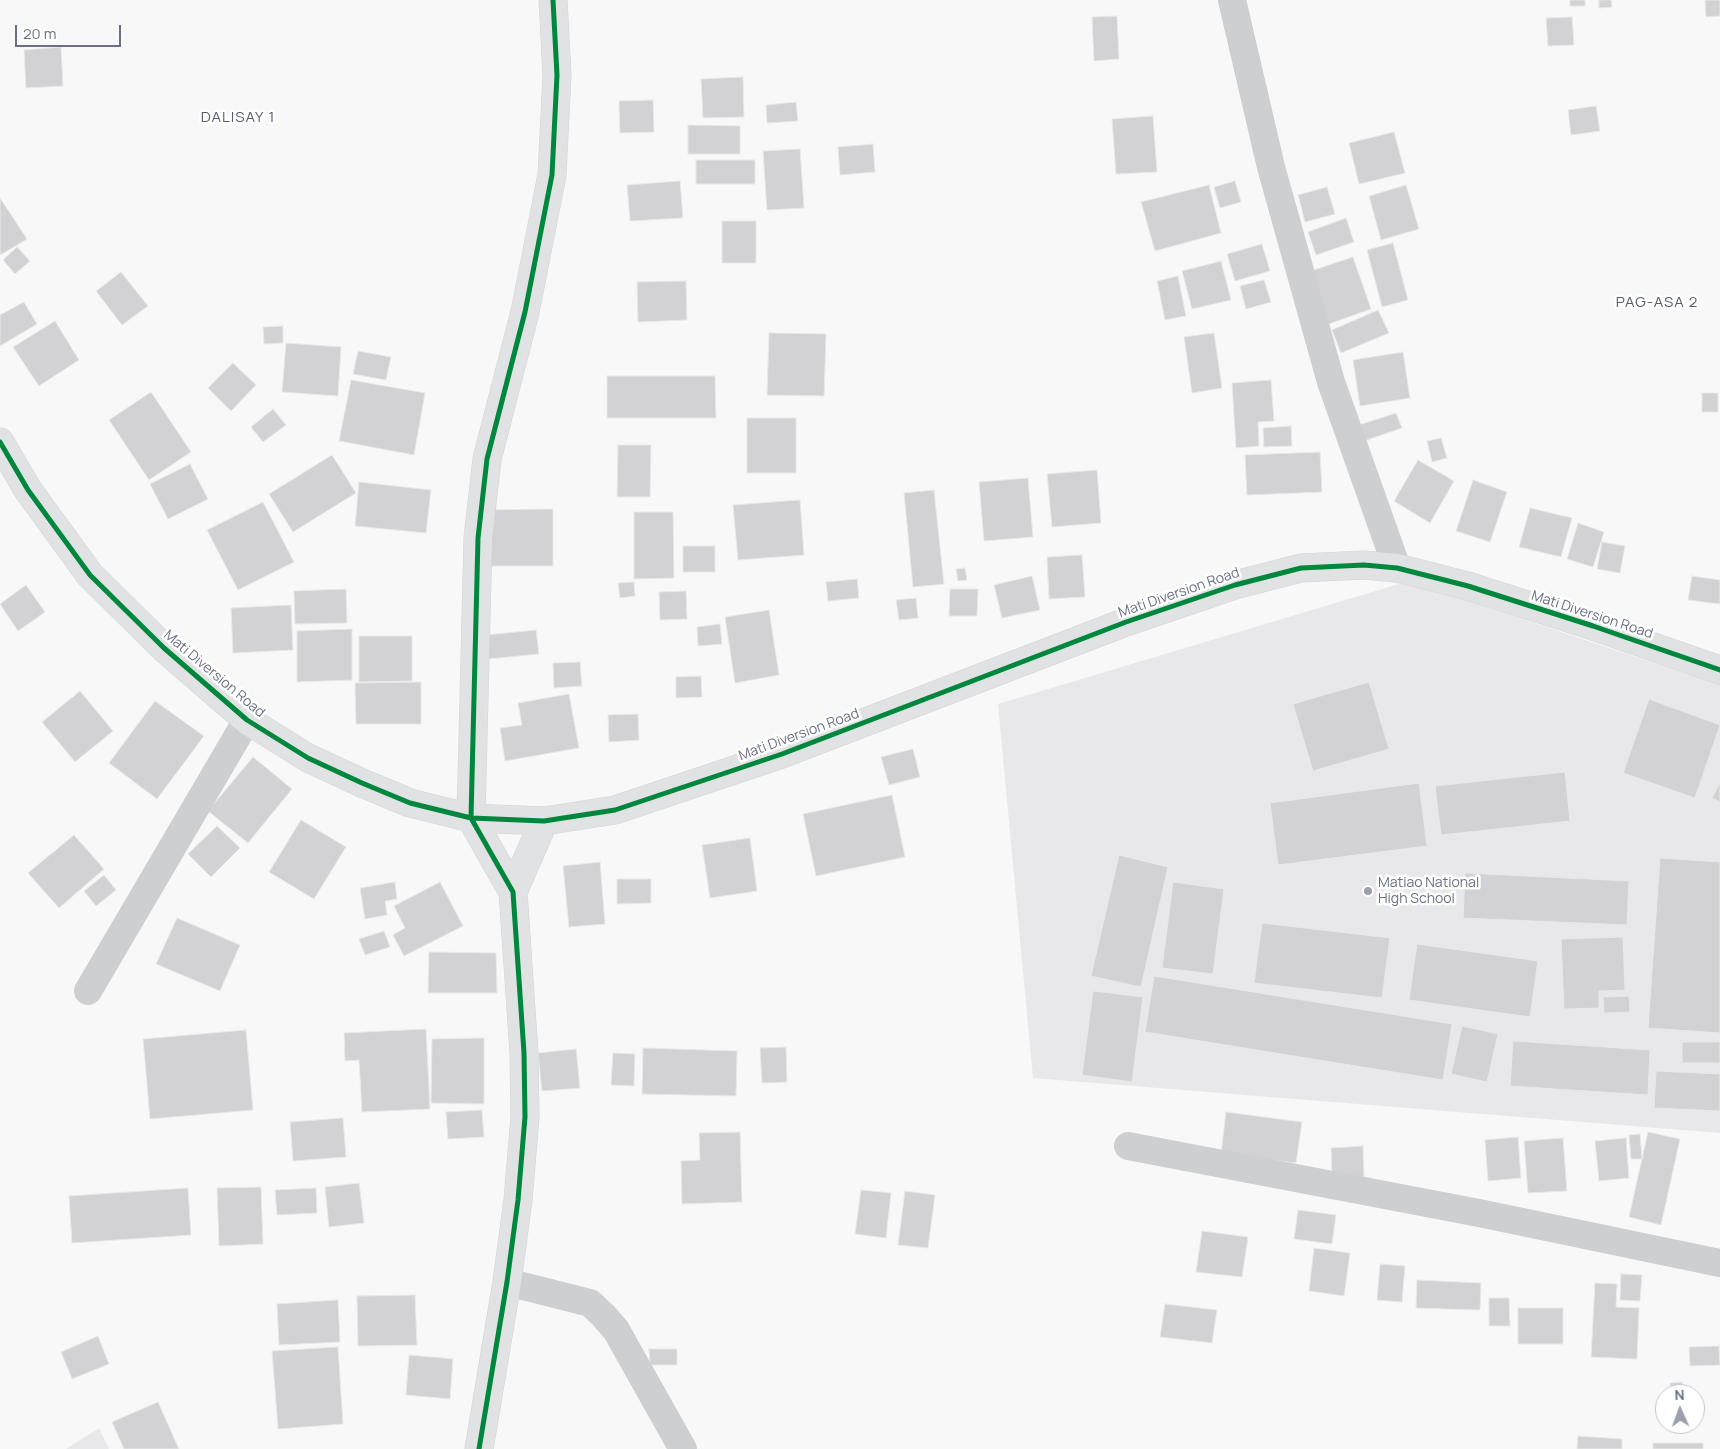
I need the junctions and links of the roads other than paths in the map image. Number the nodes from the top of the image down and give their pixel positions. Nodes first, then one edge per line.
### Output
1 (553, 0) edge
2 (1232, 0) edge
3 (0, 442) edge
4 (1397, 568) junction
5 (1720, 670) edge
6 (247, 720) junction
7 (471, 818) junction
8 (544, 821) junction
9 (513, 892) junction
10 (88, 991) dead end
11 (1128, 1146) dead end
12 (1720, 1263) edge
13 (507, 1282) junction
14 (479, 1449) edge
15 (683, 1449) edge

1 - 7 main road
2 - 4 street
3 - 6 main road, Mati Diversion Road
4 - 5 main road, Mati Diversion Road
4 - 8 main road, Mati Diversion Road
6 - 7 main road, Mati Diversion Road
6 - 10 street
7 - 8 main road, Mati Diversion Road
7 - 9 main road
8 - 9 main road
9 - 13 main road
11 - 12 street
13 - 14 main road
13 - 15 street

